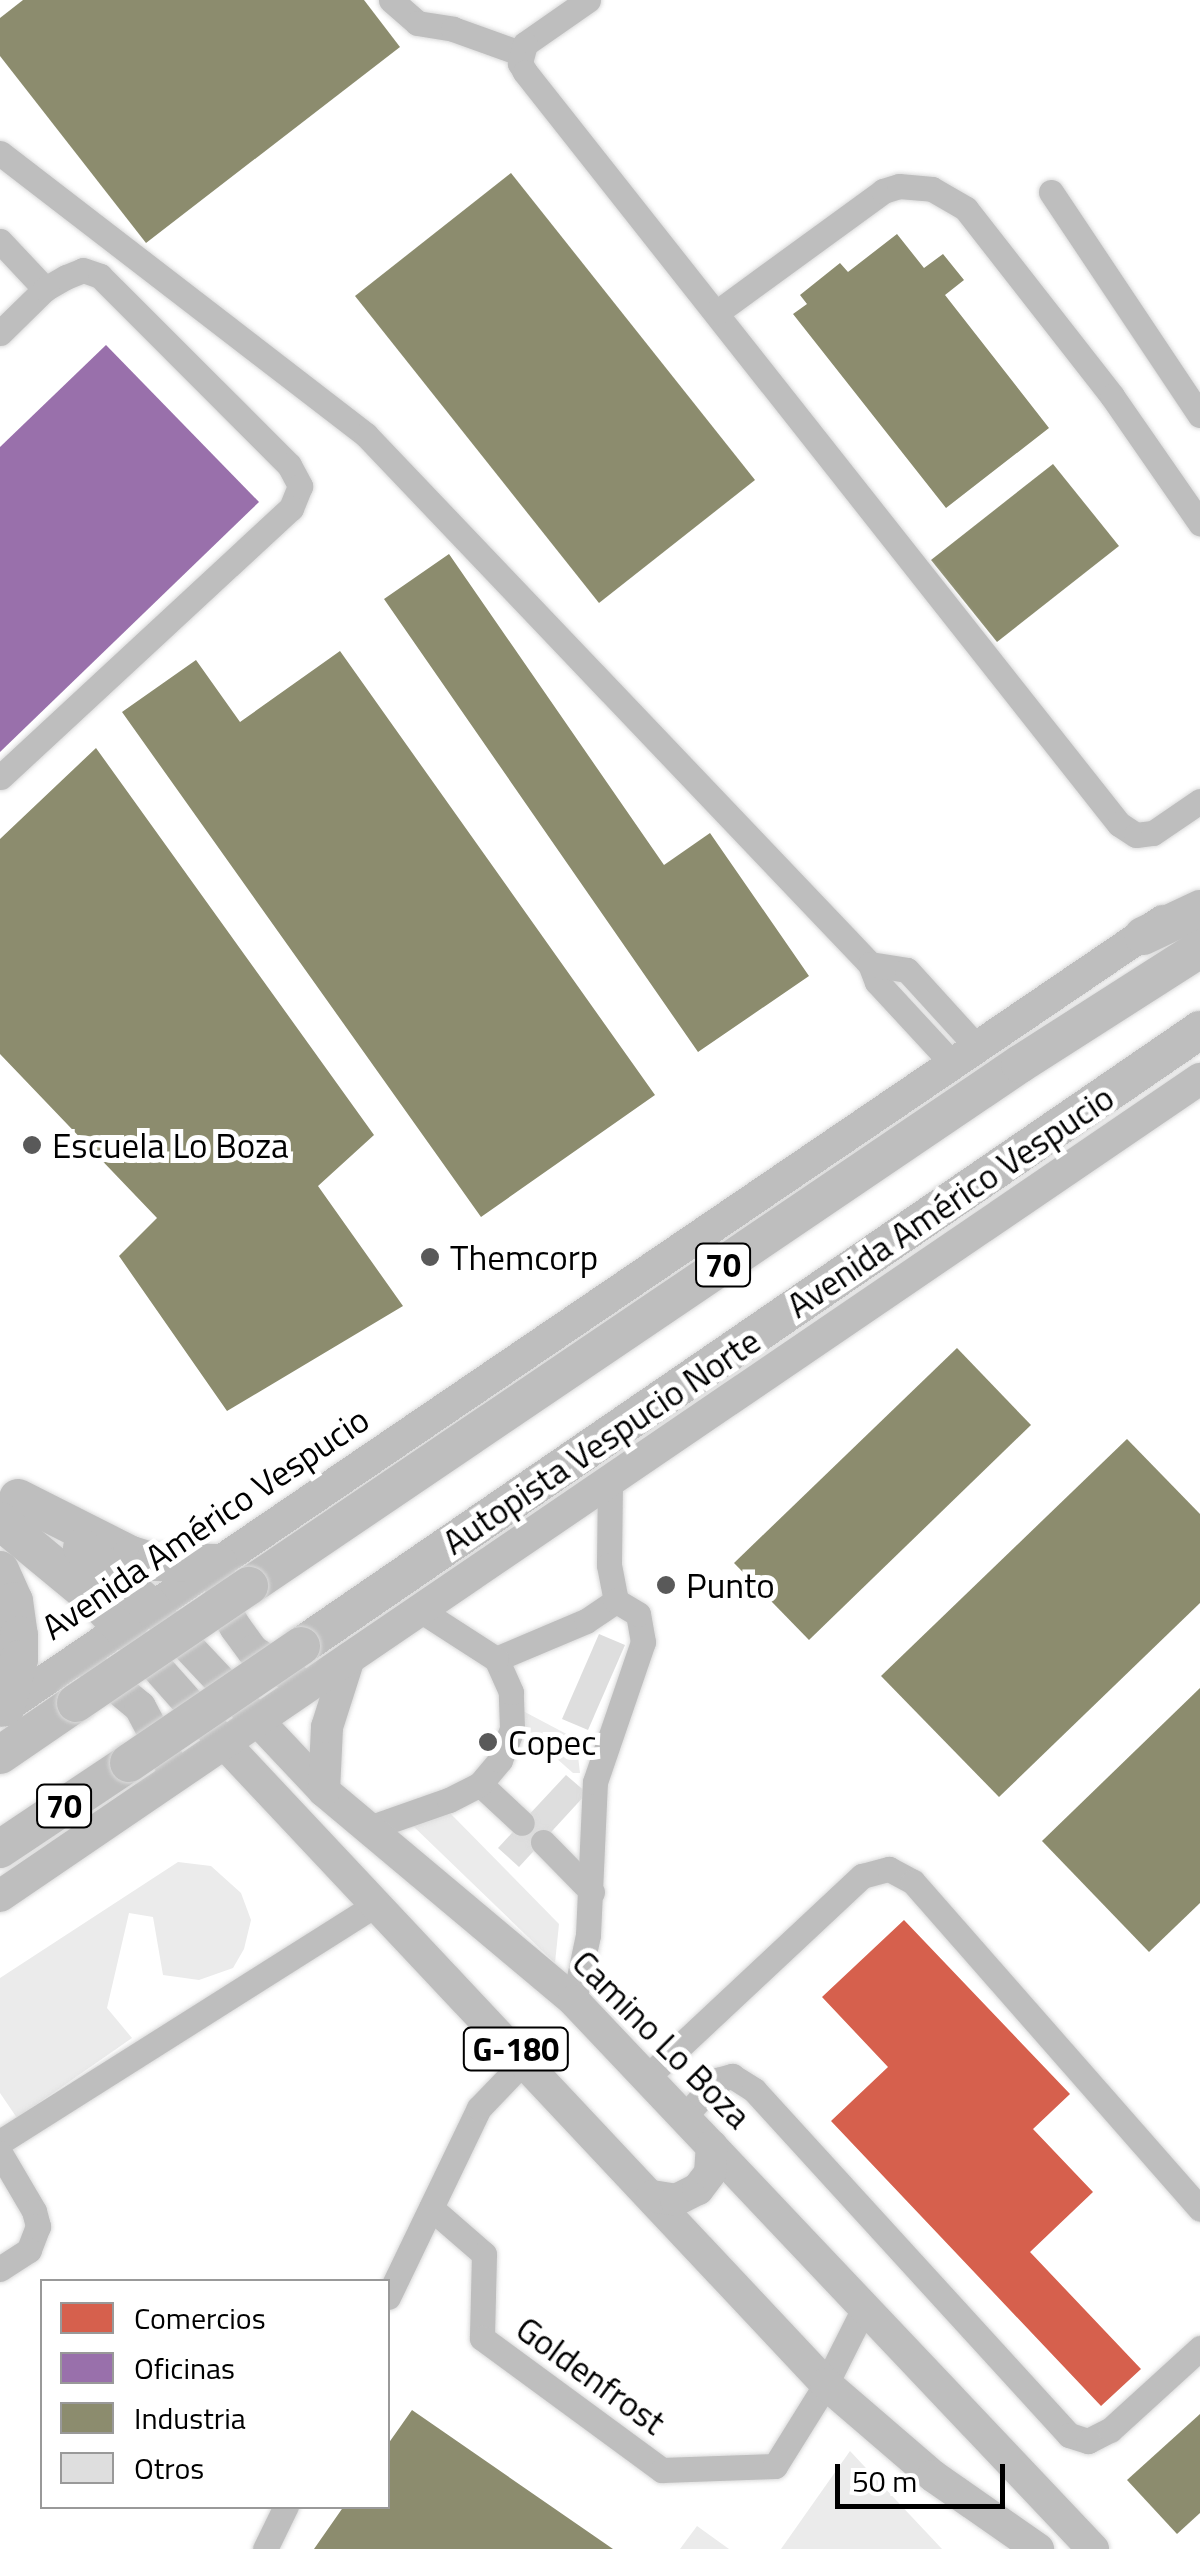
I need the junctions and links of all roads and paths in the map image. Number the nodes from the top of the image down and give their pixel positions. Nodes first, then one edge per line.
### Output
1 (391, 0) edge
2 (588, 0) edge
3 (520, 53) junction
4 (0, 153) edge
5 (1050, 192) dead end
6 (0, 241) edge
7 (46, 289) junction
8 (716, 313) junction
9 (0, 334) edge
10 (1200, 415) edge
11 (1200, 523) edge
12 (0, 777) edge
13 (1200, 801) edge
14 (1200, 896) edge
15 (1200, 909) edge
16 (1143, 936) junction
17 (1200, 949) edge
18 (1200, 1030) edge
19 (965, 1056) junction
20 (1200, 1080) edge
21 (610, 1481) junction
22 (6, 1500) edge
23 (218, 1563) junction
24 (0, 1570) edge
25 (616, 1601) junction
26 (420, 1610) junction
27 (137, 1618) junction
28 (349, 1658) junction
29 (496, 1658) junction
30 (76, 1660) junction
31 (311, 1684) junction
32 (3, 1709) edge
33 (257, 1720) junction
34 (224, 1744) junction
35 (0, 1755) edge
36 (173, 1778) junction
37 (480, 1784) junction
38 (324, 1790) junction
39 (522, 1823) dead end
40 (366, 1829) junction
41 (543, 1842) dead end
42 (0, 1849) edge
43 (592, 1892) junction
44 (0, 1896) edge
45 (378, 1904) junction
46 (574, 2002) junction
47 (525, 2060) junction
48 (646, 2078) junction
49 (684, 2117) junction
50 (0, 2142) edge
51 (712, 2146) junction
52 (0, 2153) edge
53 (652, 2196) junction
54 (431, 2208) junction
55 (1200, 2209) edge
56 (0, 2269) edge
57 (390, 2294) edge
58 (864, 2308) junction
59 (1200, 2348) edge
60 (826, 2384) junction
61 (285, 2509) edge
62 (265, 2549) edge
63 (1038, 2549) edge
64 (1094, 2549) edge

1 - 3 lane
2 - 3 lane
3 - 8 lane
4 - 19 lane
5 - 10 lane
6 - 7 lane
7 - 9 lane
7 - 12 lane
8 - 11 lane
8 - 13 lane
14 - 16 main road, Avenida Américo Vespucio
15 - 16 highway
16 - 19 main road, Avenida Américo Vespucio
17 - 35 highway, 70, bridge
18 - 42 highway, Autopista Vespucio Norte / 70, bridge
19 - 23 main road, Avenida Américo Vespucio
20 - 21 main road, Avenida Américo Vespucio
21 - 25 lane
21 - 26 main road, Avenida Américo Vespucio
22 - 23 highway
22 - 27 highway, G-180
23 - 27 main road, Avenida Américo Vespucio
23 - 31 main road
24 - 32 highway
25 - 29 lane
25 - 43 lane
26 - 28 main road, Avenida Américo Vespucio
26 - 29 lane
27 - 30 main road, Avenida Américo Vespucio
27 - 33 main road, Camino Lo Boza / G-180
27 - 34 main road, G-180
28 - 31 main road, Avenida Américo Vespucio
28 - 38 main road
29 - 37 lane
30 - 32 main road, Avenida Américo Vespucio
30 - 36 main road
31 - 33 main road, Avenida Américo Vespucio
33 - 34 main road, Avenida Américo Vespucio
33 - 38 main road, Camino Lo Boza / G-180
34 - 36 main road, Avenida Américo Vespucio
34 - 45 main road, G-180
36 - 44 main road, Avenida Américo Vespucio
37 - 39 lane
37 - 40 lane
38 - 40 main road, Camino Lo Boza / G-180
40 - 46 main road, Camino Lo Boza / G-180
41 - 43 lane
43 - 46 lane
45 - 47 main road, G-180
45 - 50 lane
46 - 48 main road, Camino Lo Boza / G-180
47 - 53 main road, G-180
47 - 54 lane
48 - 49 main road, Camino Lo Boza / G-180
48 - 55 lane
49 - 51 main road, Camino Lo Boza / G-180
49 - 59 lane
51 - 53 main road
51 - 58 main road, Camino Lo Boza / G-180
52 - 56 lane
53 - 60 main road, G-180
54 - 57 lane
54 - 60 lane, Goldenfrost
58 - 60 lane
58 - 64 main road, Camino Lo Boza / G-180
60 - 63 main road, G-180
61 - 62 lane

